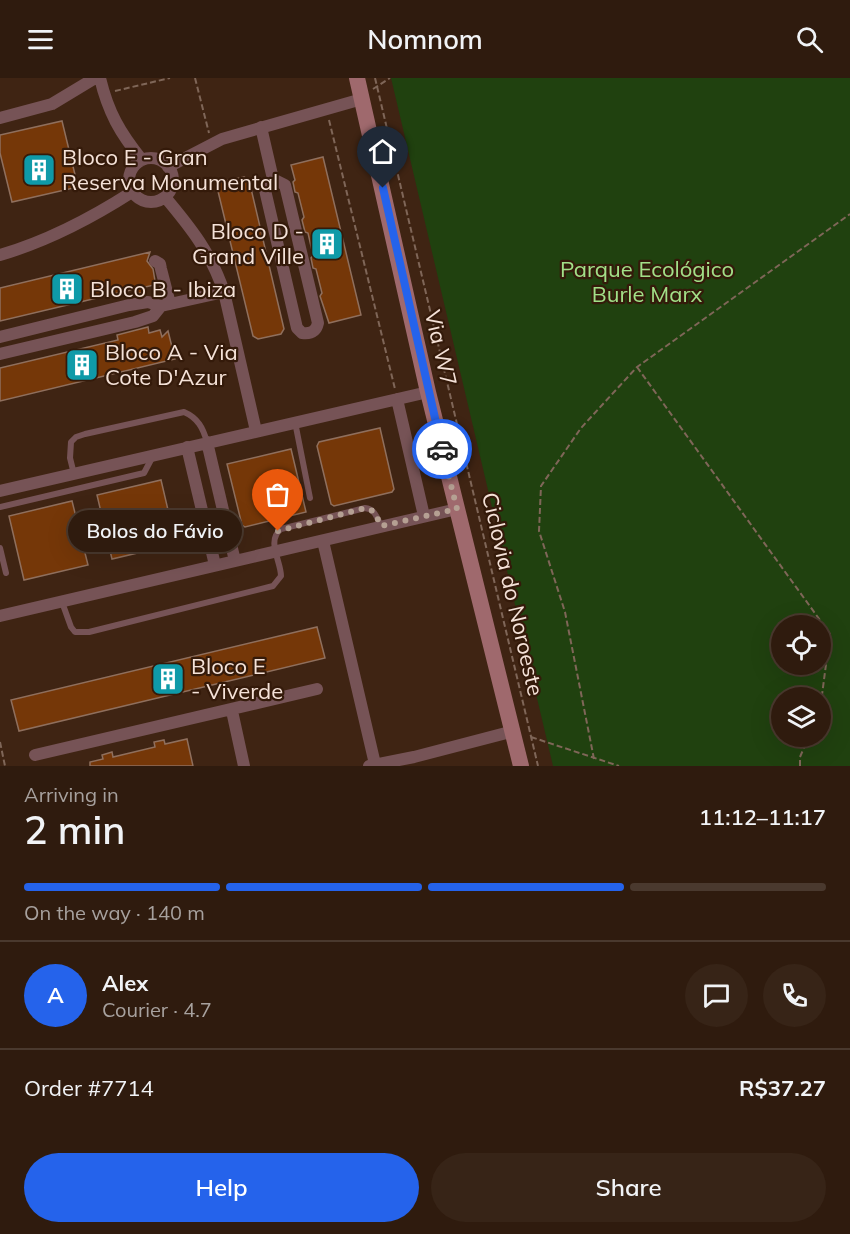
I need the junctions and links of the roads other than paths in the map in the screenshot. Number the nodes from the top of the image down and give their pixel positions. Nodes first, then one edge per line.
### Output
1 (98, 78) edge
2 (357, 78) edge
3 (362, 99) junction
4 (0, 118) edge
5 (261, 127) junction
6 (142, 160) junction
7 (168, 167) junction
8 (273, 178) junction
9 (132, 192) junction
10 (165, 197) junction
11 (0, 254) edge
12 (155, 261) dead end
13 (224, 292) junction
14 (165, 305) junction
15 (0, 337) edge
16 (0, 354) edge
17 (428, 392) junction
18 (397, 399) junction
19 (295, 422) junction
20 (256, 430) junction
21 (207, 442) junction
22 (187, 447) junction
23 (153, 455) junction
24 (74, 474) junction
25 (0, 491) edge
26 (310, 498) dead end
27 (0, 507) edge
28 (457, 509) junction
29 (424, 516) junction
30 (381, 526) junction
31 (323, 541) junction
32 (0, 548) edge
33 (275, 552) junction
34 (235, 561) junction
35 (215, 565) junction
36 (6, 573) dead end
37 (61, 601) junction
38 (0, 616) edge
39 (317, 689) dead end
40 (232, 711) junction
41 (513, 731) junction
42 (34, 755) dead end
43 (411, 762) edge
44 (371, 765) edge
45 (244, 766) edge
46 (521, 766) edge

1 - 4 street
1 - 6 street
2 - 3 main road, Via W7
3 - 5 street
3 - 17 main road, Via W7
5 - 7 street
5 - 8 street
6 - 7 street
6 - 9 street
7 - 10 street
8 - 8 street
9 - 10 street
9 - 11 street
10 - 13 street
12 - 14 street
13 - 14 street
13 - 20 street
14 - 15 street
14 - 16 street
17 - 18 street
17 - 28 main road, Via W7
18 - 19 street
18 - 29 street
19 - 20 street
19 - 26 lane
20 - 21 street
21 - 22 street
21 - 24 lane
21 - 34 street
22 - 23 street
22 - 35 street
23 - 24 street
23 - 27 lane
24 - 25 street
28 - 29 street
28 - 41 main road, Via W7
29 - 30 street
30 - 31 street
30 - 33 lane
31 - 33 street
31 - 44 street
32 - 36 lane
33 - 34 street
33 - 37 lane
34 - 35 street
35 - 37 street
37 - 38 street
39 - 40 street
40 - 42 street
40 - 45 street
41 - 43 street
41 - 46 main road, Via W7
43 - 44 street

